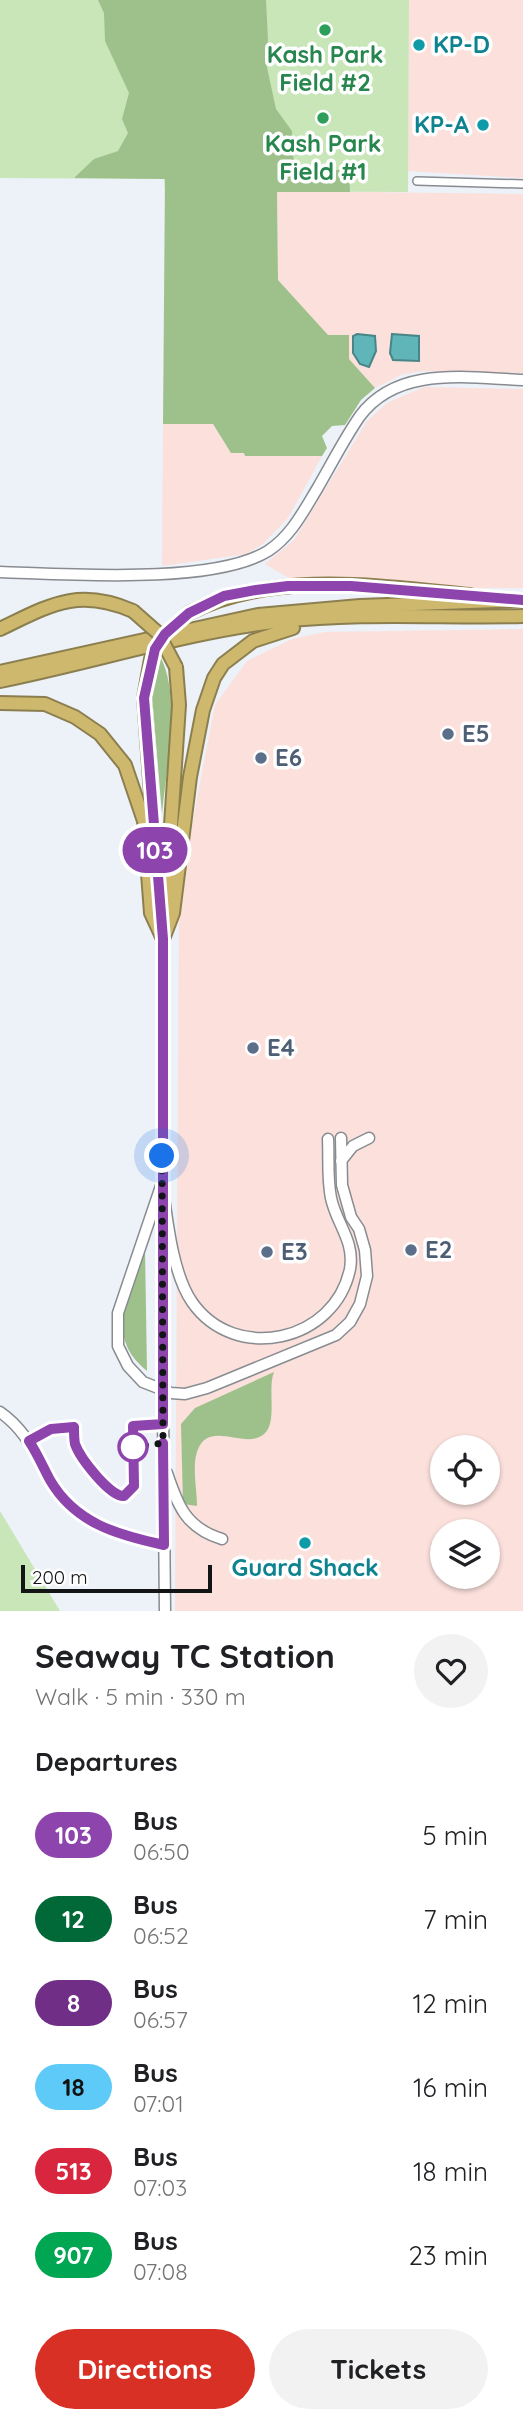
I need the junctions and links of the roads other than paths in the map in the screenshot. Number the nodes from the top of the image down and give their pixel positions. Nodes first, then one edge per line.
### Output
1 (417, 181) dead end
2 (523, 184) edge
3 (523, 380) edge
4 (0, 572) edge
5 (519, 600) edge
6 (189, 613) tunnel mouth
7 (523, 616) edge
8 (388, 618) junction
9 (0, 629) edge
10 (151, 659) tunnel mouth
11 (0, 671) edge
12 (0, 681) edge
13 (0, 703) edge
14 (163, 939) junction
15 (341, 1138) dead end
16 (369, 1138) dead end
17 (328, 1139) dead end
18 (341, 1161) junction
19 (162, 1183) junction
20 (0, 1412) edge
21 (163, 1462) junction
22 (222, 1539) dead end
23 (164, 1545) junction
24 (165, 1611) edge

1 - 2 street
3 - 4 street
5 - 6 highway
5 - 11 highway
7 - 8 highway
8 - 12 highway
8 - 14 highway
9 - 14 highway, bridge
10 - 14 highway
13 - 14 highway
14 - 19 street
15 - 18 street
16 - 18 street
17 - 19 street
18 - 19 street
19 - 21 street, bridge
20 - 23 street
21 - 22 street
21 - 23 street
23 - 24 street

